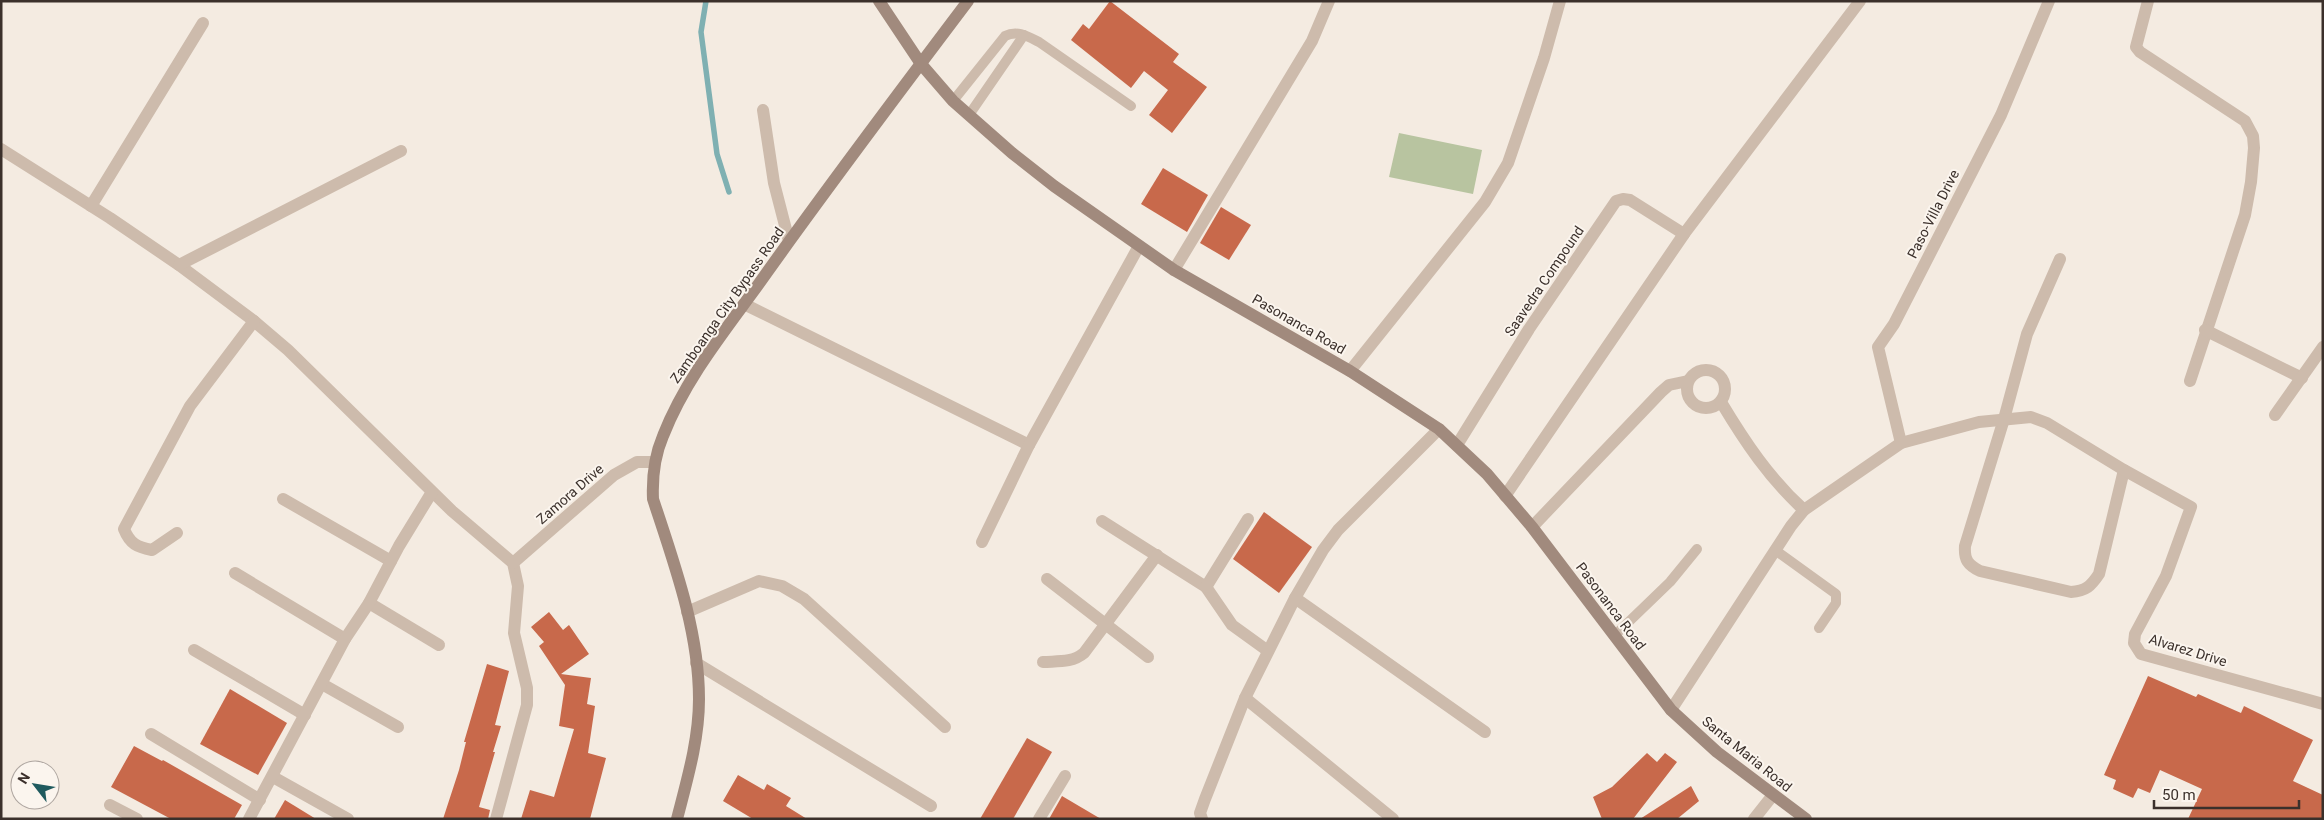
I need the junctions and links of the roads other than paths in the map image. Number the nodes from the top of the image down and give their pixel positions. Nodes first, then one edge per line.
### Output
1 (879, 1) edge
2 (968, 1) edge
3 (1329, 1) edge
4 (1560, 1) edge
5 (1860, 1) edge
6 (2049, 1) edge
7 (2148, 1) edge
8 (203, 23) dead end
9 (1024, 35) junction
10 (920, 64) junction
11 (953, 101) junction
12 (1130, 106) dead end
13 (763, 110) dead end
14 (969, 115) junction
15 (1, 149) edge
16 (401, 151) dead end
17 (91, 206) junction
18 (1684, 234) junction
19 (789, 241) junction
20 (1139, 246) junction
21 (2060, 259) dead end
22 (179, 265) junction
23 (1174, 270) junction
24 (744, 304) junction
25 (254, 321) junction
26 (2206, 330) junction
27 (2323, 348) edge
28 (1350, 371) junction
29 (2302, 378) junction
30 (1688, 380) junction
31 (2190, 381) dead end
32 (1720, 402) junction
33 (2275, 415) dead end
34 (2004, 419) junction
35 (1439, 429) junction
36 (1901, 443) junction
37 (1029, 445) junction
38 (1457, 445) junction
39 (654, 462) junction
40 (2124, 470) junction
41 (432, 492) junction
42 (1506, 496) junction
43 (283, 499) dead end
44 (1804, 510) junction
45 (1248, 519) dead end
46 (1102, 522) dead end
47 (1532, 527) junction
48 (177, 533) dead end
49 (982, 542) dead end
50 (1697, 549) dead end
51 (1775, 550) junction
52 (1157, 555) junction
53 (391, 561) junction
54 (513, 563) junction
55 (235, 573) dead end
56 (1047, 579) dead end
57 (1206, 588) junction
58 (1295, 598) junction
59 (369, 602) junction
60 (687, 612) junction
61 (1106, 624) junction
62 (1819, 628) dead end
63 (1614, 636) junction
64 (345, 639) junction
65 (439, 645) dead end
66 (194, 650) dead end
67 (1268, 651) junction
68 (1148, 656) dead end
69 (1043, 662) dead end
70 (696, 663) junction
71 (322, 684) junction
72 (1245, 698) junction
73 (2323, 704) edge
74 (1671, 710) junction
75 (305, 714) junction
76 (398, 727) dead end
77 (945, 728) dead end
78 (1485, 732) dead end
79 (151, 734) dead end
80 (1065, 776) dead end
81 (273, 777) junction
82 (1773, 795) junction
83 (260, 800) junction
84 (110, 805) dead end
85 (931, 806) dead end
86 (137, 819) edge
87 (249, 819) edge
88 (348, 819) edge
89 (496, 819) edge
90 (677, 819) edge
91 (1039, 819) edge
92 (1202, 819) edge
93 (1393, 819) edge
94 (1754, 819) edge
95 (1806, 819) edge

1 - 10 street, Pasonanca Road
2 - 10 street, Zamboanga City Bypass Road
3 - 23 street
4 - 28 street
5 - 18 street
6 - 36 street, Paso-Villa Drive
7 - 26 street
8 - 17 street
9 - 11 lane
9 - 12 lane
9 - 14 lane
10 - 11 street, Pasonanca Road
10 - 19 street, Zamboanga City Bypass Road
11 - 14 street, Pasonanca Road
13 - 19 street
14 - 20 street, Pasonanca Road
15 - 17 street
16 - 22 street
17 - 22 street
18 - 38 street, Saavedra Compound
18 - 42 street
19 - 24 street, Zamboanga City Bypass Road
20 - 23 street, Pasonanca Road
20 - 37 street
21 - 34 street
22 - 25 street
23 - 28 street, Pasonanca Road
24 - 37 street
24 - 39 street, Zamboanga City Bypass Road
25 - 41 street
25 - 48 street
26 - 29 street
26 - 31 street
27 - 29 street
28 - 35 street, Pasonanca Road
29 - 33 street
30 - 32 street
30 - 32 street
30 - 47 street
32 - 44 street
34 - 36 street
34 - 40 street
34 - 40 street
35 - 38 street, Pasonanca Road
35 - 58 street
36 - 44 street
37 - 49 street
38 - 42 street, Pasonanca Road
39 - 54 street, Zamora Drive
39 - 60 street, Zamboanga City Bypass Road
40 - 73 street, Alvarez Drive
41 - 53 street
41 - 54 street
42 - 47 street, Pasonanca Road
43 - 53 street
44 - 51 street
45 - 57 street
46 - 52 street
47 - 63 street, Pasonanca Road
50 - 63 lane
51 - 62 lane
51 - 74 street
52 - 57 street
52 - 61 street
53 - 59 street
54 - 89 street
55 - 64 street
56 - 61 street
57 - 67 street
58 - 67 street
58 - 78 street
59 - 64 street
59 - 65 street
60 - 70 street, Zamboanga City Bypass Road
60 - 77 street
61 - 68 street
61 - 69 street
63 - 74 street, Pasonanca Road
64 - 71 street
66 - 75 street
67 - 72 street
70 - 85 street
70 - 90 street, Zamboanga City Bypass Road
71 - 75 street
71 - 76 street
72 - 92 street
72 - 93 street
74 - 82 street, Santa Maria Road
75 - 81 street
79 - 83 street
80 - 91 street
81 - 83 street
81 - 88 street
82 - 94 street
82 - 95 street, Santa Maria Road
83 - 87 street
84 - 86 street

